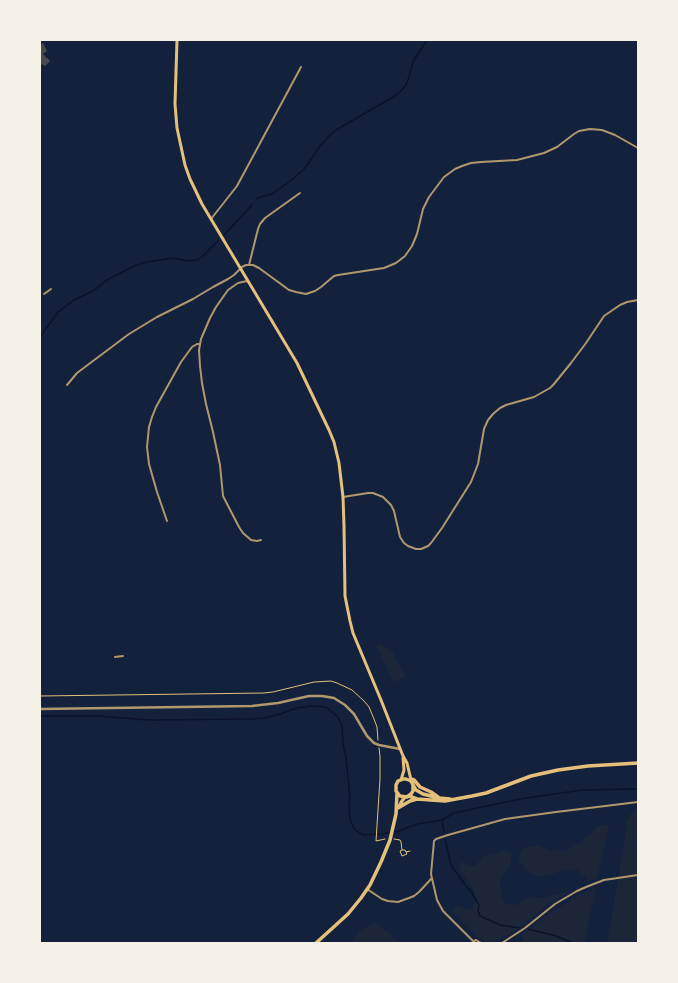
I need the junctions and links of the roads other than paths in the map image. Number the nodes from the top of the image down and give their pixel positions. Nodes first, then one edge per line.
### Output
1 (177, 40) edge
2 (301, 67) dead end
3 (638, 148) edge
4 (300, 193) dead end
5 (211, 219) junction
6 (249, 265) junction
7 (240, 268) junction
8 (248, 281) junction
9 (51, 289) dead end
10 (44, 294) dead end
11 (638, 300) edge
12 (200, 344) junction
13 (67, 385) dead end
14 (343, 497) junction
15 (167, 521) dead end
16 (261, 540) dead end
17 (123, 656) dead end
18 (115, 657) dead end
19 (40, 709) edge
20 (400, 749) junction
21 (403, 756) junction
22 (638, 763) edge
23 (401, 780) junction
24 (411, 780) junction
25 (413, 785) junction
26 (397, 793) junction
27 (407, 797) junction
28 (439, 798) junction
29 (417, 799) junction
30 (459, 799) junction
31 (638, 802) edge
32 (398, 808) junction
33 (396, 814) junction
34 (638, 874) edge
35 (432, 878) junction
36 (367, 889) junction
37 (474, 942) edge
38 (316, 943) edge
39 (481, 943) edge
40 (502, 943) edge

1 - 5 main road
2 - 5 street
3 - 6 street
4 - 6 street
5 - 7 main road
6 - 7 street
7 - 8 main road
7 - 13 street
8 - 12 street
8 - 14 main road
9 - 10 street
11 - 14 street
12 - 15 street
12 - 16 street
14 - 20 main road
17 - 18 street
19 - 20 street
20 - 21 main road
21 - 23 main road
21 - 24 main road
22 - 30 main road
23 - 24 main road
23 - 26 main road
24 - 25 main road
24 - 28 main road
25 - 27 main road
25 - 28 main road
26 - 27 main road
26 - 33 main road
27 - 29 main road
27 - 32 main road
28 - 30 main road
29 - 30 main road
29 - 32 main road
31 - 35 street
32 - 33 main road
33 - 36 main road
34 - 40 street
35 - 36 street
35 - 37 street
36 - 38 main road
37 - 39 street

